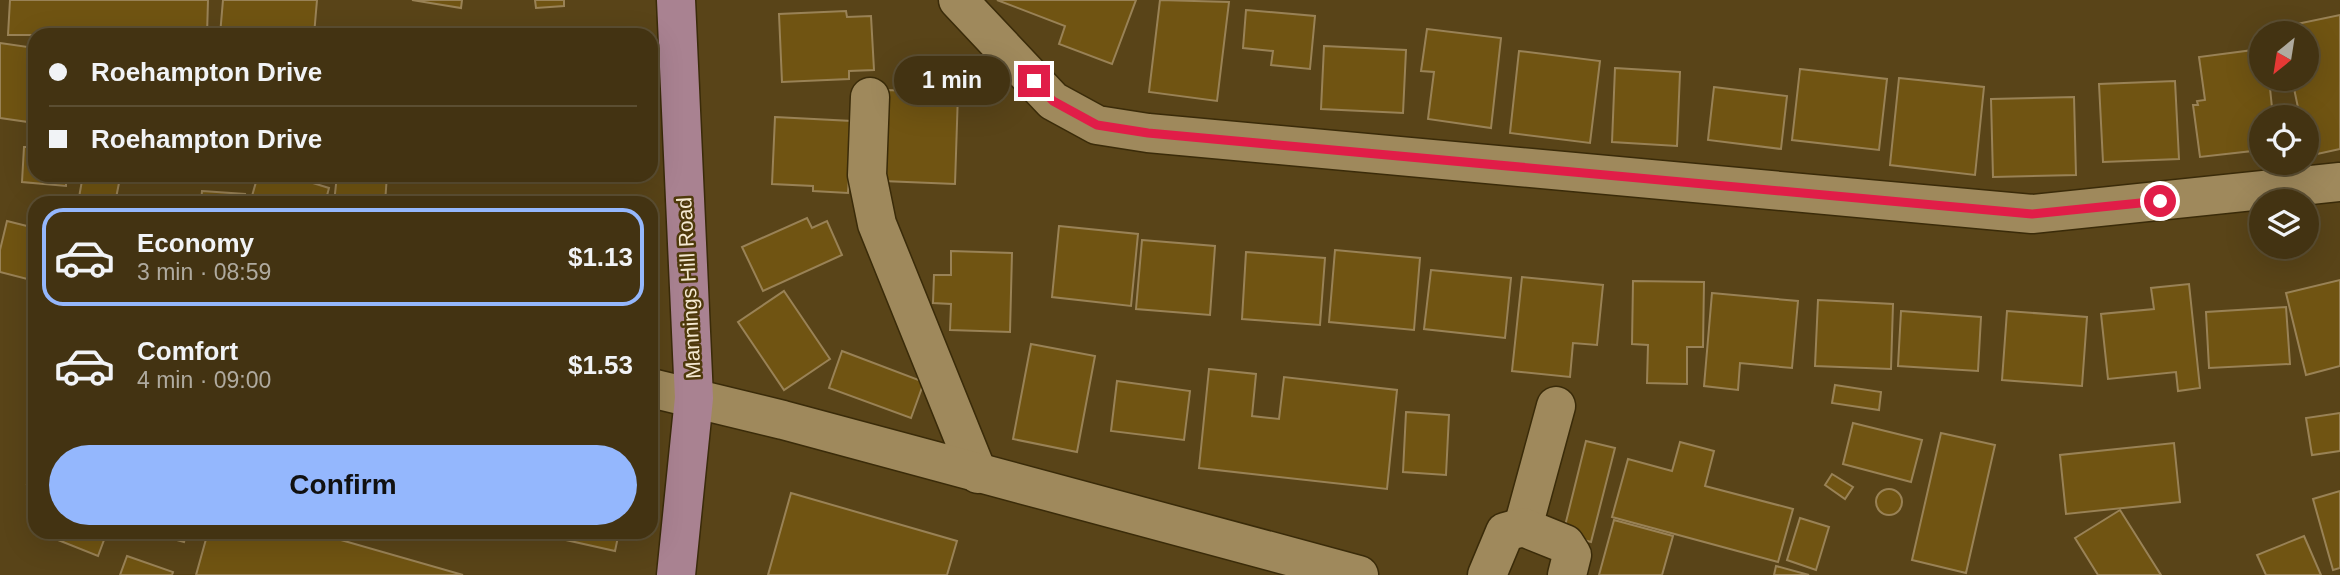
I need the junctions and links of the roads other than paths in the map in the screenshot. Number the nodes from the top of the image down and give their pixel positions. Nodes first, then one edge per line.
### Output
1 (676, 0) edge
2 (958, 0) edge
3 (870, 97) dead end
4 (2340, 182) edge
5 (658, 390) edge
6 (694, 398) junction
7 (1556, 406) dead end
8 (978, 474) junction
9 (1523, 527) junction
10 (676, 575) edge
11 (1359, 575) edge
12 (1487, 575) edge
13 (1567, 575) edge

1 - 6 main road, Mannings Hill Road
2 - 4 street
3 - 8 street
5 - 6 street
6 - 8 street
6 - 10 main road, Mannings Hill Road
7 - 9 street
8 - 11 street
9 - 12 street
9 - 13 street

